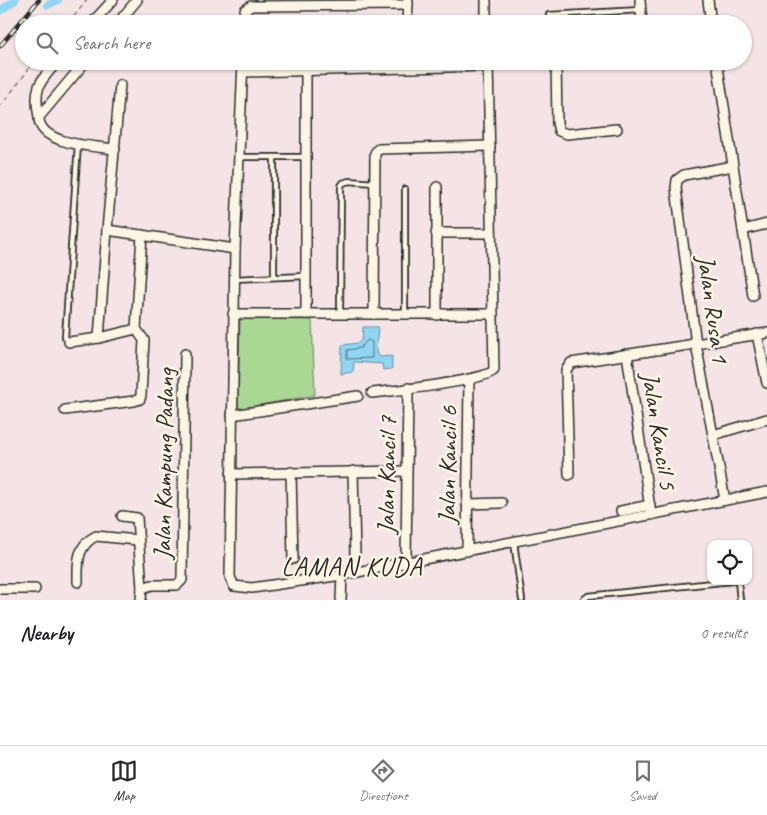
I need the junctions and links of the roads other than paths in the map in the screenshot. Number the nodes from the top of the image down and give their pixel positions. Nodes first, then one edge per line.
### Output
1 (113, 0) edge
2 (138, 0) edge
3 (486, 0) edge
4 (640, 0) edge
5 (708, 0) edge
6 (344, 2) edge
7 (408, 2) edge
8 (641, 10) junction
9 (99, 15) edge
10 (125, 15) edge
11 (244, 15) edge
12 (407, 15) edge
13 (486, 15) edge
14 (549, 15) dead end
15 (641, 15) edge
16 (710, 15) edge
17 (50, 70) edge
18 (78, 70) edge
19 (323, 70) edge
20 (488, 70) edge
21 (556, 70) edge
22 (718, 70) edge
23 (306, 71) junction
24 (242, 72) joint
25 (120, 86) dead end
26 (39, 117) junction
27 (617, 129) dead end
28 (78, 144) junction
29 (490, 146) junction
30 (115, 149) junction
31 (239, 157) junction
32 (274, 157) junction
33 (306, 157) junction
34 (733, 166) junction
35 (374, 183) junction
36 (437, 187) dead end
37 (404, 188) dead end
38 (767, 224) edge
39 (107, 230) junction
40 (743, 230) junction
41 (436, 233) junction
42 (491, 233) junction
43 (142, 236) junction
44 (235, 249) junction
45 (274, 276) junction
46 (306, 276) junction
47 (234, 279) junction
48 (753, 296) dead end
49 (233, 314) junction
50 (306, 314) junction
51 (340, 314) junction
52 (374, 314) junction
53 (493, 314) junction
54 (405, 315) junction
55 (437, 315) junction
56 (136, 330) junction
57 (767, 333) edge
58 (757, 334) junction
59 (99, 338) junction
60 (69, 342) joint
61 (696, 344) junction
62 (185, 354) dead end
63 (627, 354) junction
64 (469, 379) junction
65 (767, 384) edge
66 (408, 388) junction
67 (372, 393) dead end
68 (358, 396) dead end
69 (65, 410) dead end
70 (232, 415) junction
71 (767, 419) edge
72 (713, 435) junction
73 (353, 471) junction
74 (406, 471) junction
75 (292, 472) junction
76 (231, 474) junction
77 (569, 475) dead end
78 (767, 492) edge
79 (726, 500) junction
80 (502, 503) dead end
81 (467, 504) junction
82 (650, 510) junction
83 (621, 511) dead end
84 (122, 516) dead end
85 (137, 540) junction
86 (514, 542) junction
87 (467, 551) junction
88 (355, 555) dead end
89 (293, 559) dead end
90 (406, 563) junction
91 (342, 576) junction
92 (78, 582) dead end
93 (707, 584) edge
94 (738, 585) edge
95 (142, 588) junction
96 (0, 589) edge
97 (35, 589) dead end
98 (141, 600) edge
99 (341, 600) edge
100 (522, 600) edge
101 (583, 600) edge
102 (740, 600) edge

1 - 9 street
2 - 10 street
3 - 13 street
4 - 8 street
5 - 16 street
6 - 7 street
6 - 11 street
7 - 12 street
8 - 14 lane
8 - 15 street
17 - 26 street
18 - 26 street
19 - 23 street
20 - 29 street
21 - 27 street
22 - 34 street
23 - 24 street
23 - 33 street
24 - 31 street
25 - 30 street
26 - 28 street
28 - 30 street
28 - 60 lane
29 - 35 street
29 - 42 street
30 - 39 street
31 - 32 lane
31 - 44 street
32 - 33 lane
32 - 45 lane
33 - 46 street
34 - 40 street
34 - 61 street, Jalan Rusa 1
35 - 51 lane
35 - 52 street
36 - 41 street
37 - 54 lane
38 - 40 street
39 - 43 street
39 - 59 street
40 - 48 street
41 - 42 street
41 - 55 street
42 - 53 street
43 - 44 street
43 - 56 street
44 - 47 street
45 - 46 lane
45 - 47 lane
46 - 50 street
47 - 49 street
49 - 50 street
49 - 70 street
50 - 51 street
51 - 52 street
52 - 54 street
53 - 55 street
53 - 64 street
54 - 55 street
56 - 59 street
56 - 69 street
57 - 58 street
58 - 61 street
58 - 65 street
59 - 60 street
61 - 63 street
61 - 72 street, Jalan Rusa 1
62 - 95 street, Jalan Kampung Padang
63 - 77 street
63 - 82 street, Jalan Kancil 5
64 - 66 street
64 - 81 street, Jalan Kancil 6
66 - 67 street
66 - 74 street, Jalan Kancil 7
68 - 70 street
70 - 76 street
71 - 72 street
72 - 79 street, Jalan Rusa 1
73 - 74 street
73 - 75 street
73 - 88 street
74 - 90 street, Jalan Kancil 7
75 - 76 street
75 - 89 street
76 - 91 street
78 - 79 street
79 - 82 street
80 - 81 street
81 - 87 street, Jalan Kancil 6
82 - 83 street
82 - 86 street
84 - 85 street
85 - 92 street
85 - 95 street
86 - 87 street
86 - 100 lane
87 - 90 street
90 - 91 street
91 - 99 street
93 - 101 lane
94 - 102 lane
95 - 98 street, Jalan Kampung Padang
96 - 97 street

